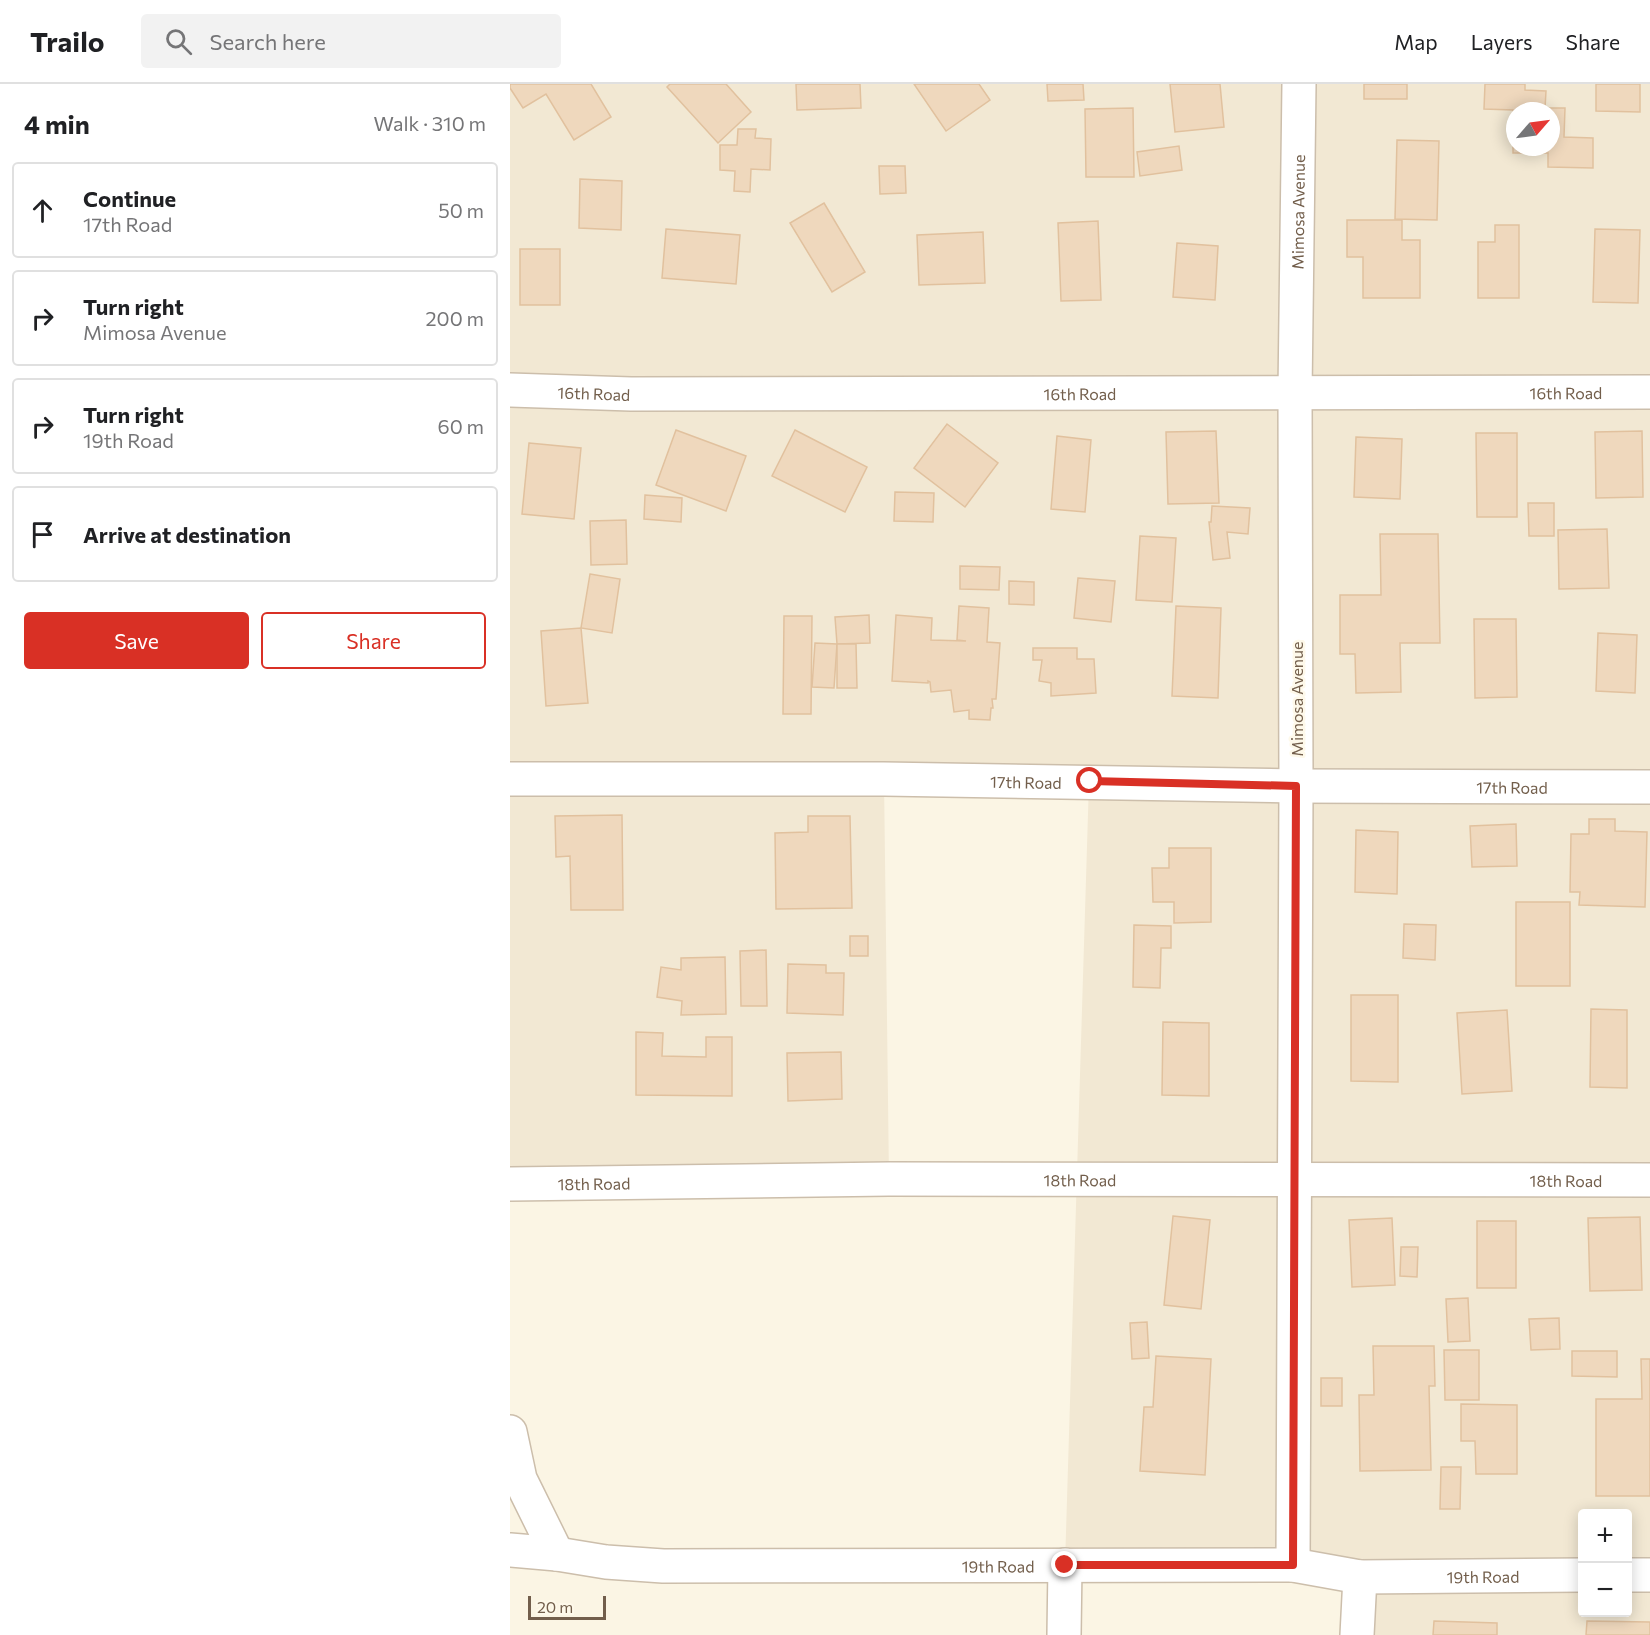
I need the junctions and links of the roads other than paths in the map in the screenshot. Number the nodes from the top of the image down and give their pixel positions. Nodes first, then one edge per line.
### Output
1 (1299, 84) edge
2 (510, 390) edge
3 (1294, 392) junction
4 (1650, 392) edge
5 (510, 779) edge
6 (1296, 786) junction
7 (1650, 787) edge
8 (1293, 1180) junction
9 (1650, 1180) edge
10 (510, 1184) edge
11 (510, 1432) edge
12 (510, 1550) edge
13 (557, 1554) junction
14 (1065, 1565) junction
15 (1293, 1565) junction
16 (1578, 1575) edge
17 (1632, 1575) edge
18 (1650, 1575) edge
19 (1360, 1576) junction
20 (1064, 1635) edge
21 (1357, 1635) edge

1 - 3 street, Mimosa Avenue
2 - 3 street, 16th Road
3 - 4 street, 16th Road
3 - 6 street, Mimosa Avenue
5 - 6 street, 17th Road
6 - 7 street, 17th Road
6 - 8 street, Mimosa Avenue
8 - 9 street, 18th Road
8 - 10 street, 18th Road
8 - 15 street, Mimosa Avenue
11 - 13 street
12 - 13 street, 19th Road
13 - 14 street, 19th Road
14 - 15 street, 19th Road
14 - 20 street
15 - 19 street, 19th Road
16 - 19 street, 19th Road
17 - 18 street
19 - 21 street

